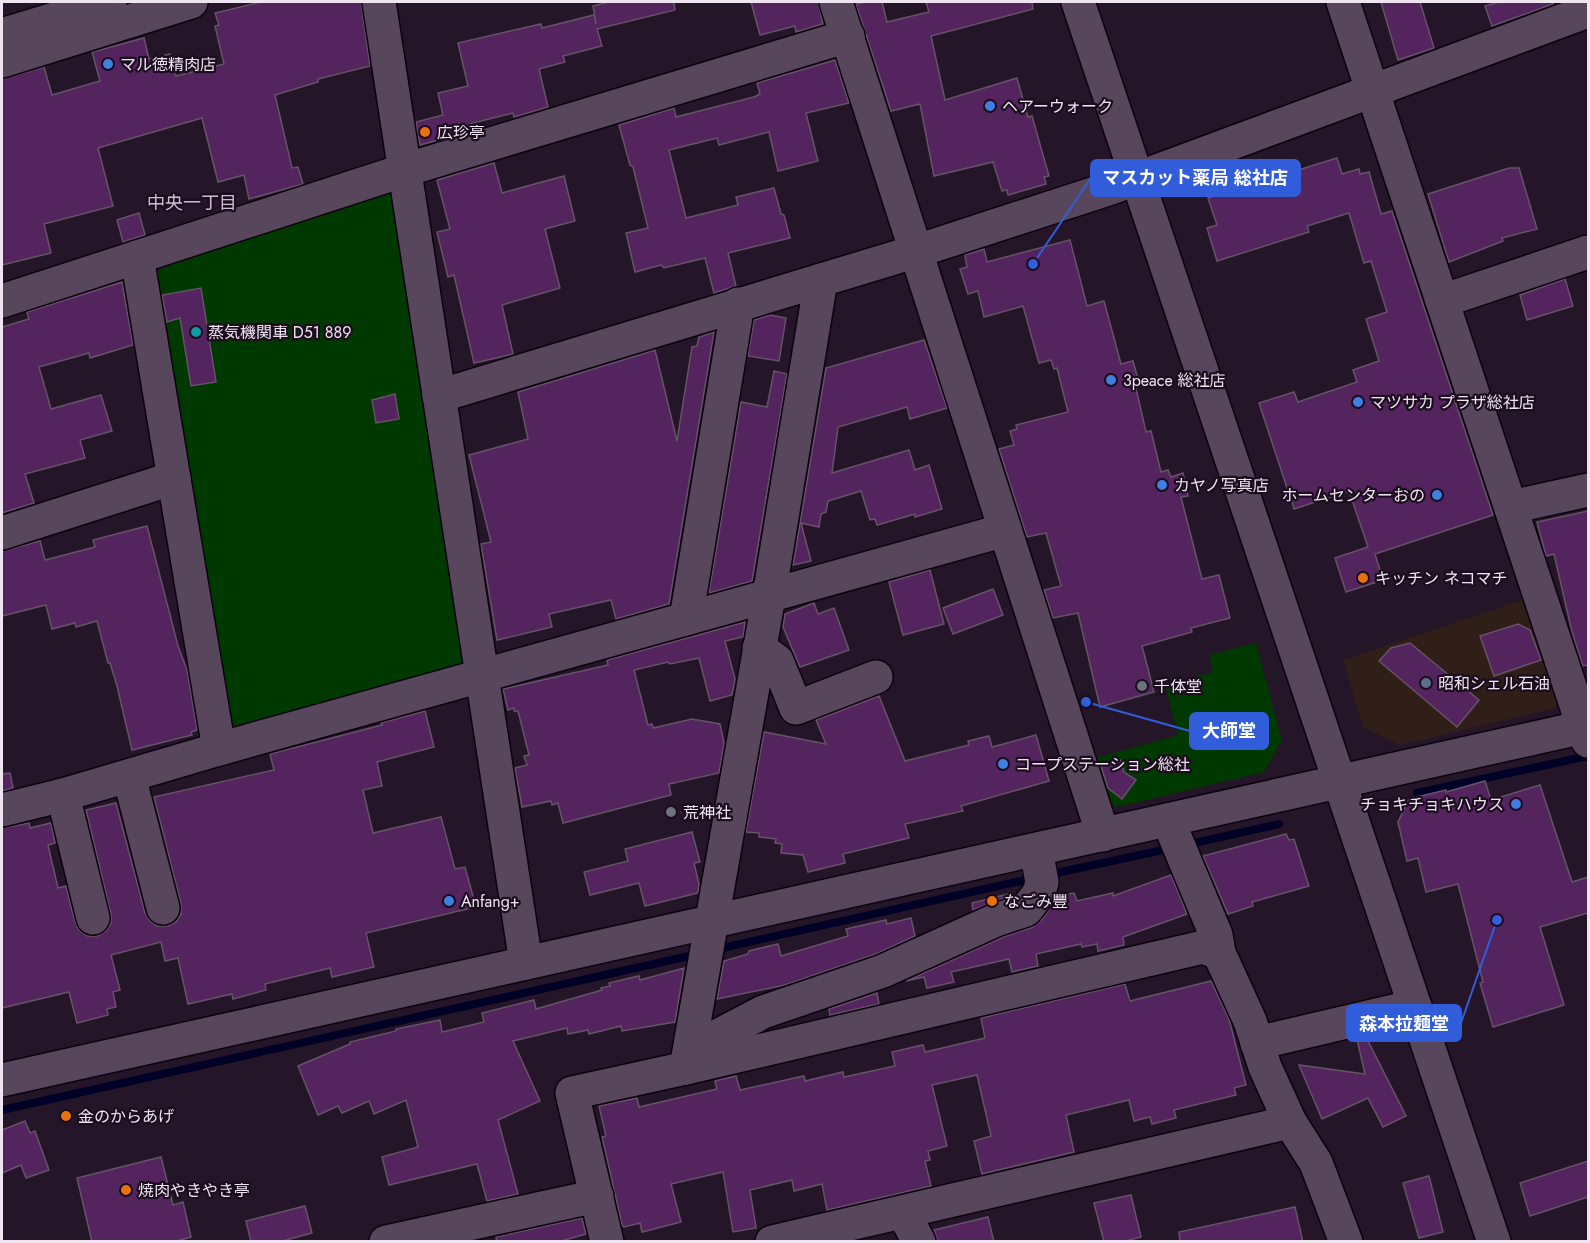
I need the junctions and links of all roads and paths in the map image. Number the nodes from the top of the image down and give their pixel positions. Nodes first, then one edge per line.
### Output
1 (110, 2) edge
2 (191, 2) edge
3 (379, 2) edge
4 (837, 2) edge
5 (1078, 2) edge
6 (1343, 2) edge
7 (1588, 11) edge
8 (2, 35) edge
9 (848, 36) junction
10 (2, 61) edge
11 (1373, 92) junction
12 (405, 170) junction
13 (1137, 179) junction
14 (917, 251) junction
15 (1588, 252) edge
16 (137, 257) junction
17 (821, 280) junction
18 (2, 301) edge
19 (1442, 301) junction
20 (738, 304) junction
21 (439, 396) junction
22 (174, 478) junction
23 (1588, 490) edge
24 (1511, 507) junction
25 (1005, 530) junction
26 (2, 533) edge
27 (770, 596) junction
28 (686, 619) junction
29 (759, 648) junction
30 (483, 676) junction
31 (876, 677) dead end
32 (1587, 732) edge
33 (219, 749) junction
34 (129, 776) junction
35 (1339, 782) junction
36 (63, 795) junction
37 (2, 810) edge
38 (1103, 835) junction
39 (1175, 838) junction
40 (1040, 868) junction
41 (163, 908) dead end
42 (93, 918) dead end
43 (709, 942) junction
44 (1220, 953) junction
45 (526, 963) junction
46 (1415, 1006) junction
47 (1257, 1043) junction
48 (686, 1068) junction
49 (2, 1080) edge
50 (1290, 1122) junction
51 (597, 1196) junction
52 (903, 1212) junction
53 (386, 1242) edge
54 (607, 1242) edge
55 (772, 1242) edge
56 (919, 1242) edge
57 (1346, 1242) edge
58 (1494, 1242) edge

1 - 8 street
2 - 10 street
3 - 12 street
4 - 9 street
5 - 13 street
6 - 11 street
7 - 11 street
9 - 12 street
9 - 14 street
11 - 13 street
11 - 19 street
12 - 16 street
12 - 21 street
13 - 14 street
13 - 35 street
14 - 17 street
14 - 25 street
15 - 19 street
16 - 18 street
16 - 22 street
17 - 20 street
17 - 27 street
19 - 24 street
20 - 21 street
20 - 28 street
21 - 30 street
22 - 26 street
22 - 33 street
23 - 24 street
24 - 32 street
25 - 27 street
25 - 38 street
27 - 28 street
27 - 29 street
28 - 30 street
29 - 31 street
29 - 43 street
30 - 33 street
30 - 45 street
32 - 35 street
33 - 34 street
34 - 36 street
34 - 41 street
35 - 39 street
35 - 46 street
36 - 37 street
36 - 42 street
38 - 39 street
38 - 40 street
39 - 44 street
40 - 43 street
40 - 48 street
43 - 45 street
43 - 48 street
44 - 47 street
44 - 48 street
45 - 49 street
46 - 47 street
46 - 58 street
47 - 50 street
48 - 51 street
50 - 52 street
50 - 57 street
51 - 53 street
51 - 54 street
52 - 55 street
52 - 56 street

